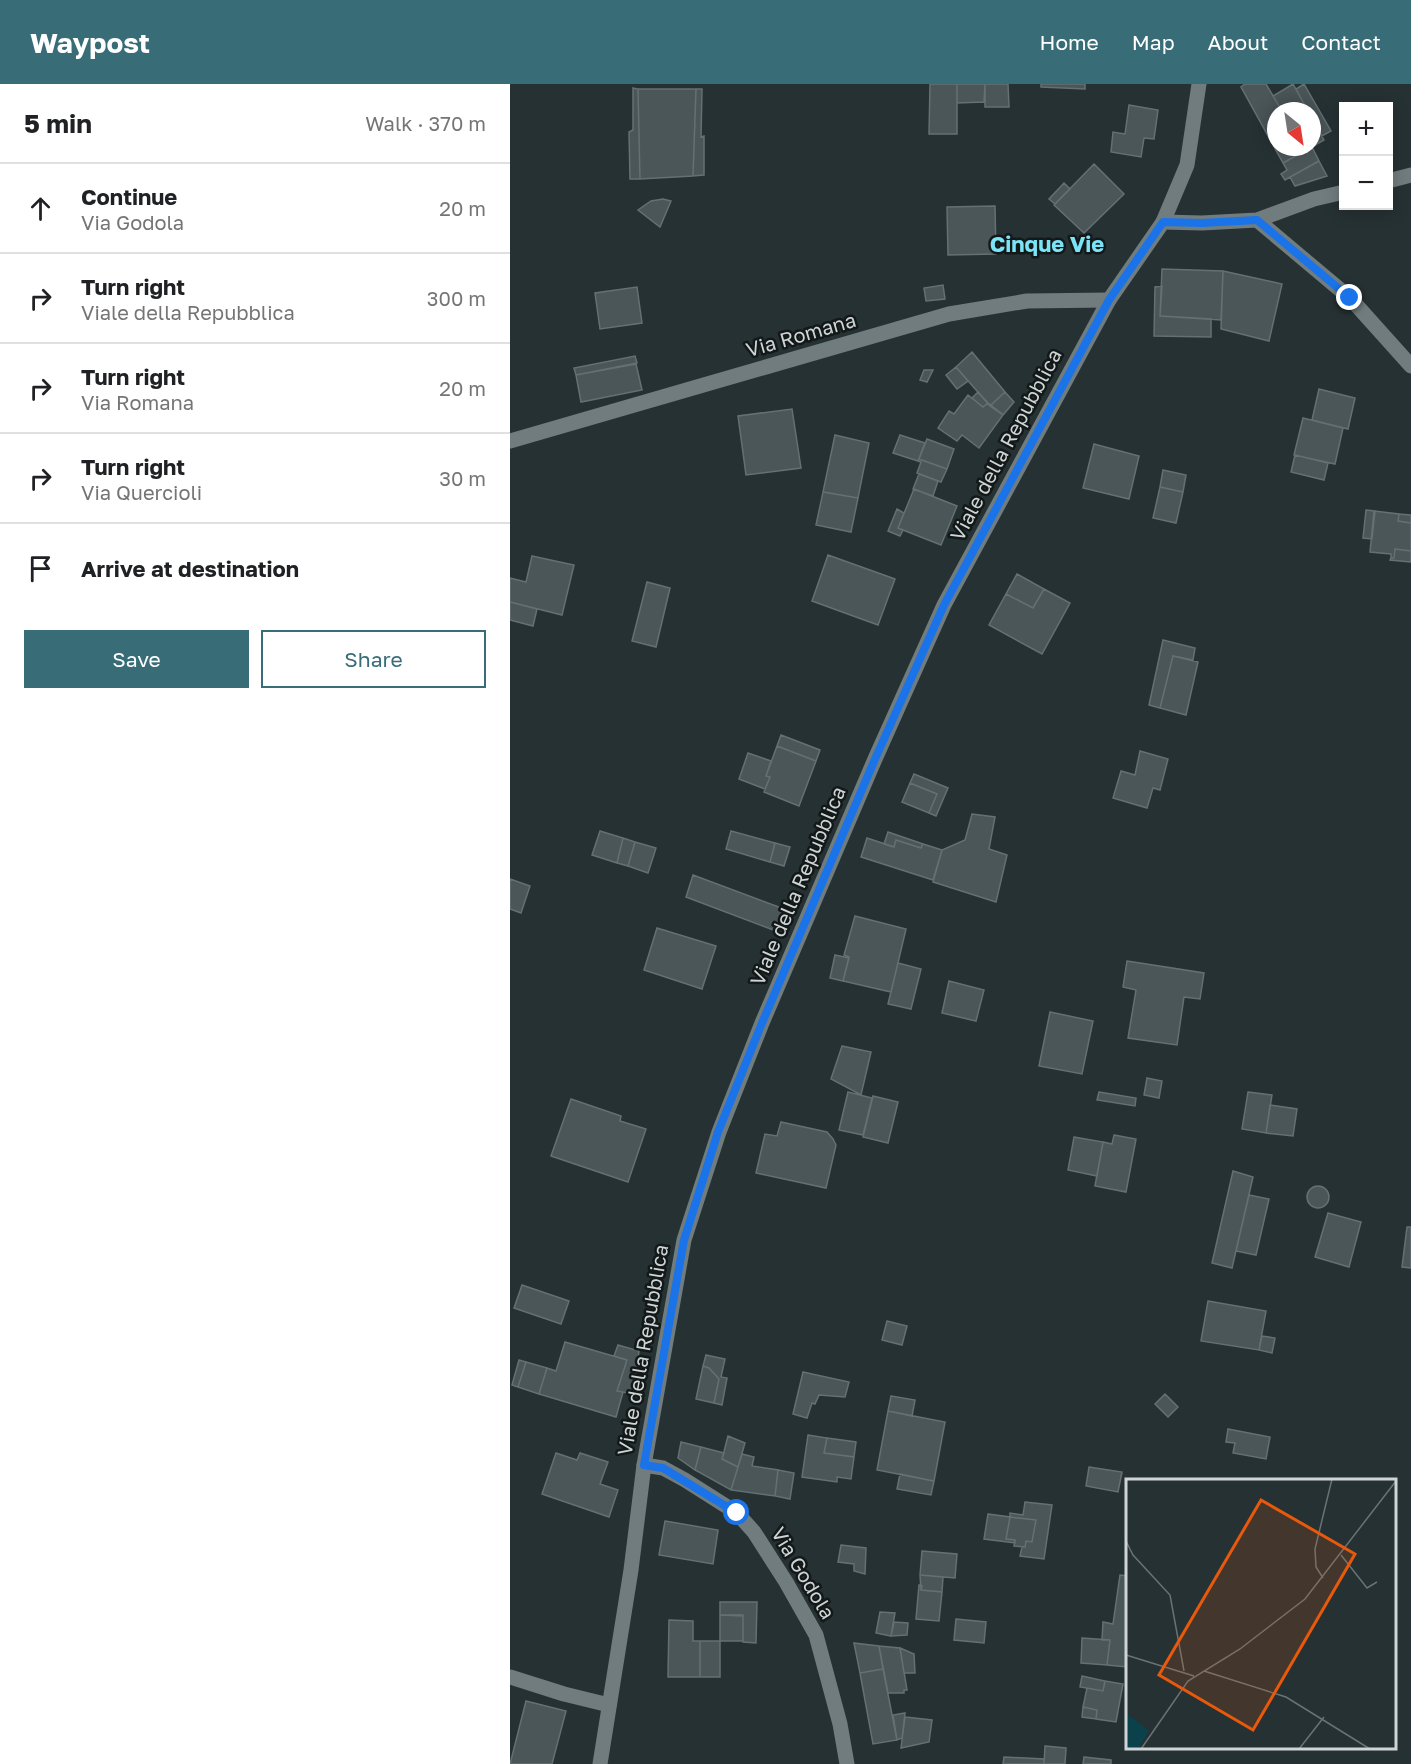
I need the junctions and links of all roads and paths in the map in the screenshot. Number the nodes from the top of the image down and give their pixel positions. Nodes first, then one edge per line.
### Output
1 (1199, 84) edge
2 (1411, 175) edge
3 (1393, 180) edge
4 (1339, 193) edge
5 (1257, 220) junction
6 (1163, 222) junction
7 (1109, 300) junction
8 (1411, 366) edge
9 (510, 441) edge
10 (644, 1465) junction
11 (510, 1677) edge
12 (609, 1705) junction
13 (600, 1764) edge
14 (847, 1764) edge

1 - 6 main road, Viale della Repubblica
2 - 3 main road
4 - 5 main road
5 - 6 main road
5 - 8 main road
6 - 7 main road, Viale della Repubblica
7 - 9 main road, Via Romana
7 - 10 main road, Viale della Repubblica
10 - 12 main road, Viale della Repubblica
10 - 14 main road, Via Godola
11 - 12 main road
12 - 13 main road, Viale della Repubblica

